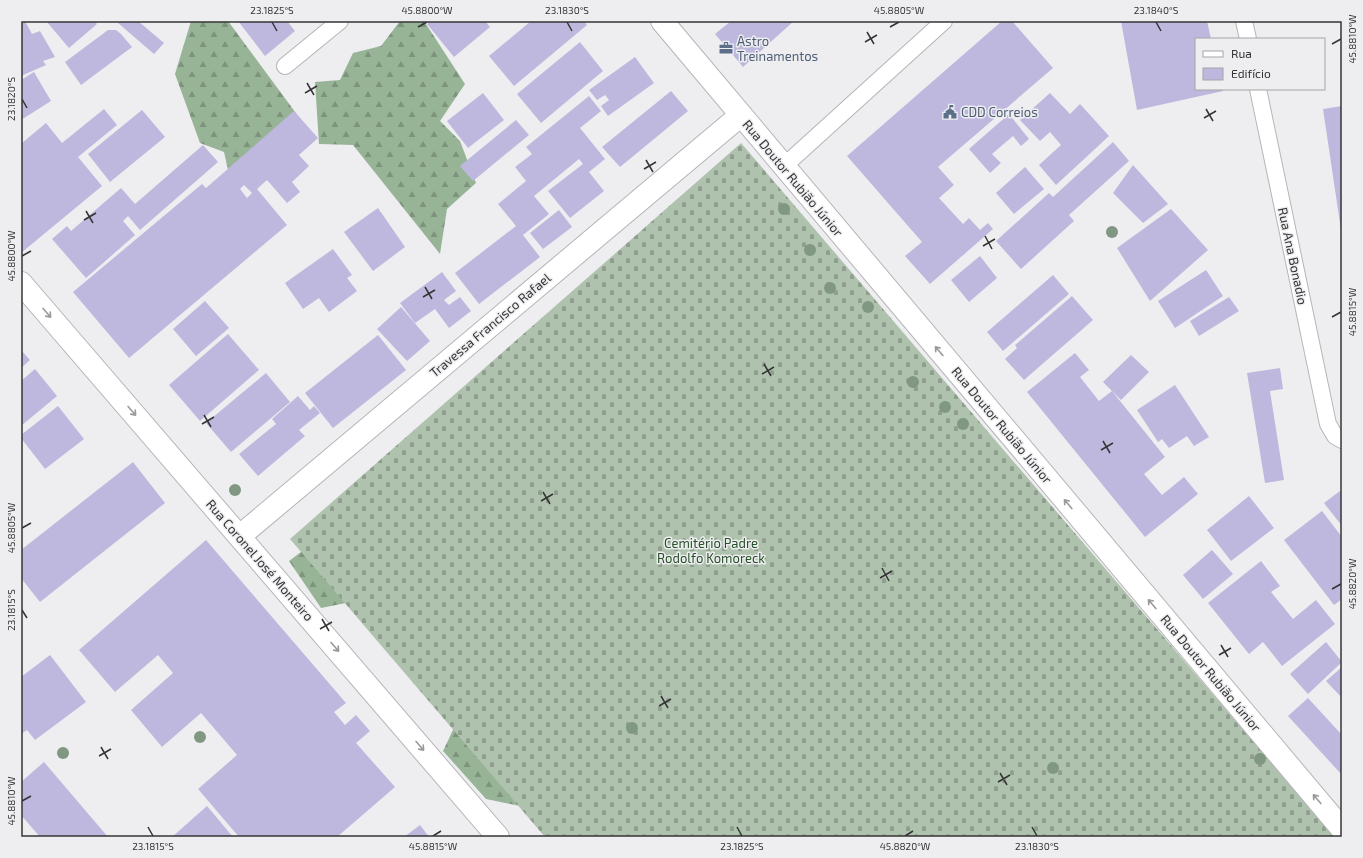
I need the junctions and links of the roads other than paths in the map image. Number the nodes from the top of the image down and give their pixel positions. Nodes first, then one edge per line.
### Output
1 (340, 21) edge
2 (662, 21) edge
3 (944, 21) edge
4 (1244, 21) edge
5 (1248, 38) edge
6 (285, 66) dead end
7 (1258, 90) edge
8 (741, 115) junction
9 (784, 166) junction
10 (21, 283) edge
11 (1342, 440) edge
12 (240, 536) junction
13 (1342, 829) edge
14 (498, 837) edge

1 - 6 lane
2 - 8 street, Rua Doutor Rubião Júnior
3 - 9 lane
4 - 5 lane
7 - 11 lane, Rua Ana Bonadio
8 - 9 street, Rua Doutor Rubião Júnior
8 - 12 street, Travessa Francisco Rafael
13 -> 9 street, Rua Doutor Rubião Júnior
10 -> 12 street, Rua Coronel José Monteiro
12 -> 14 street, Rua Coronel José Monteiro

